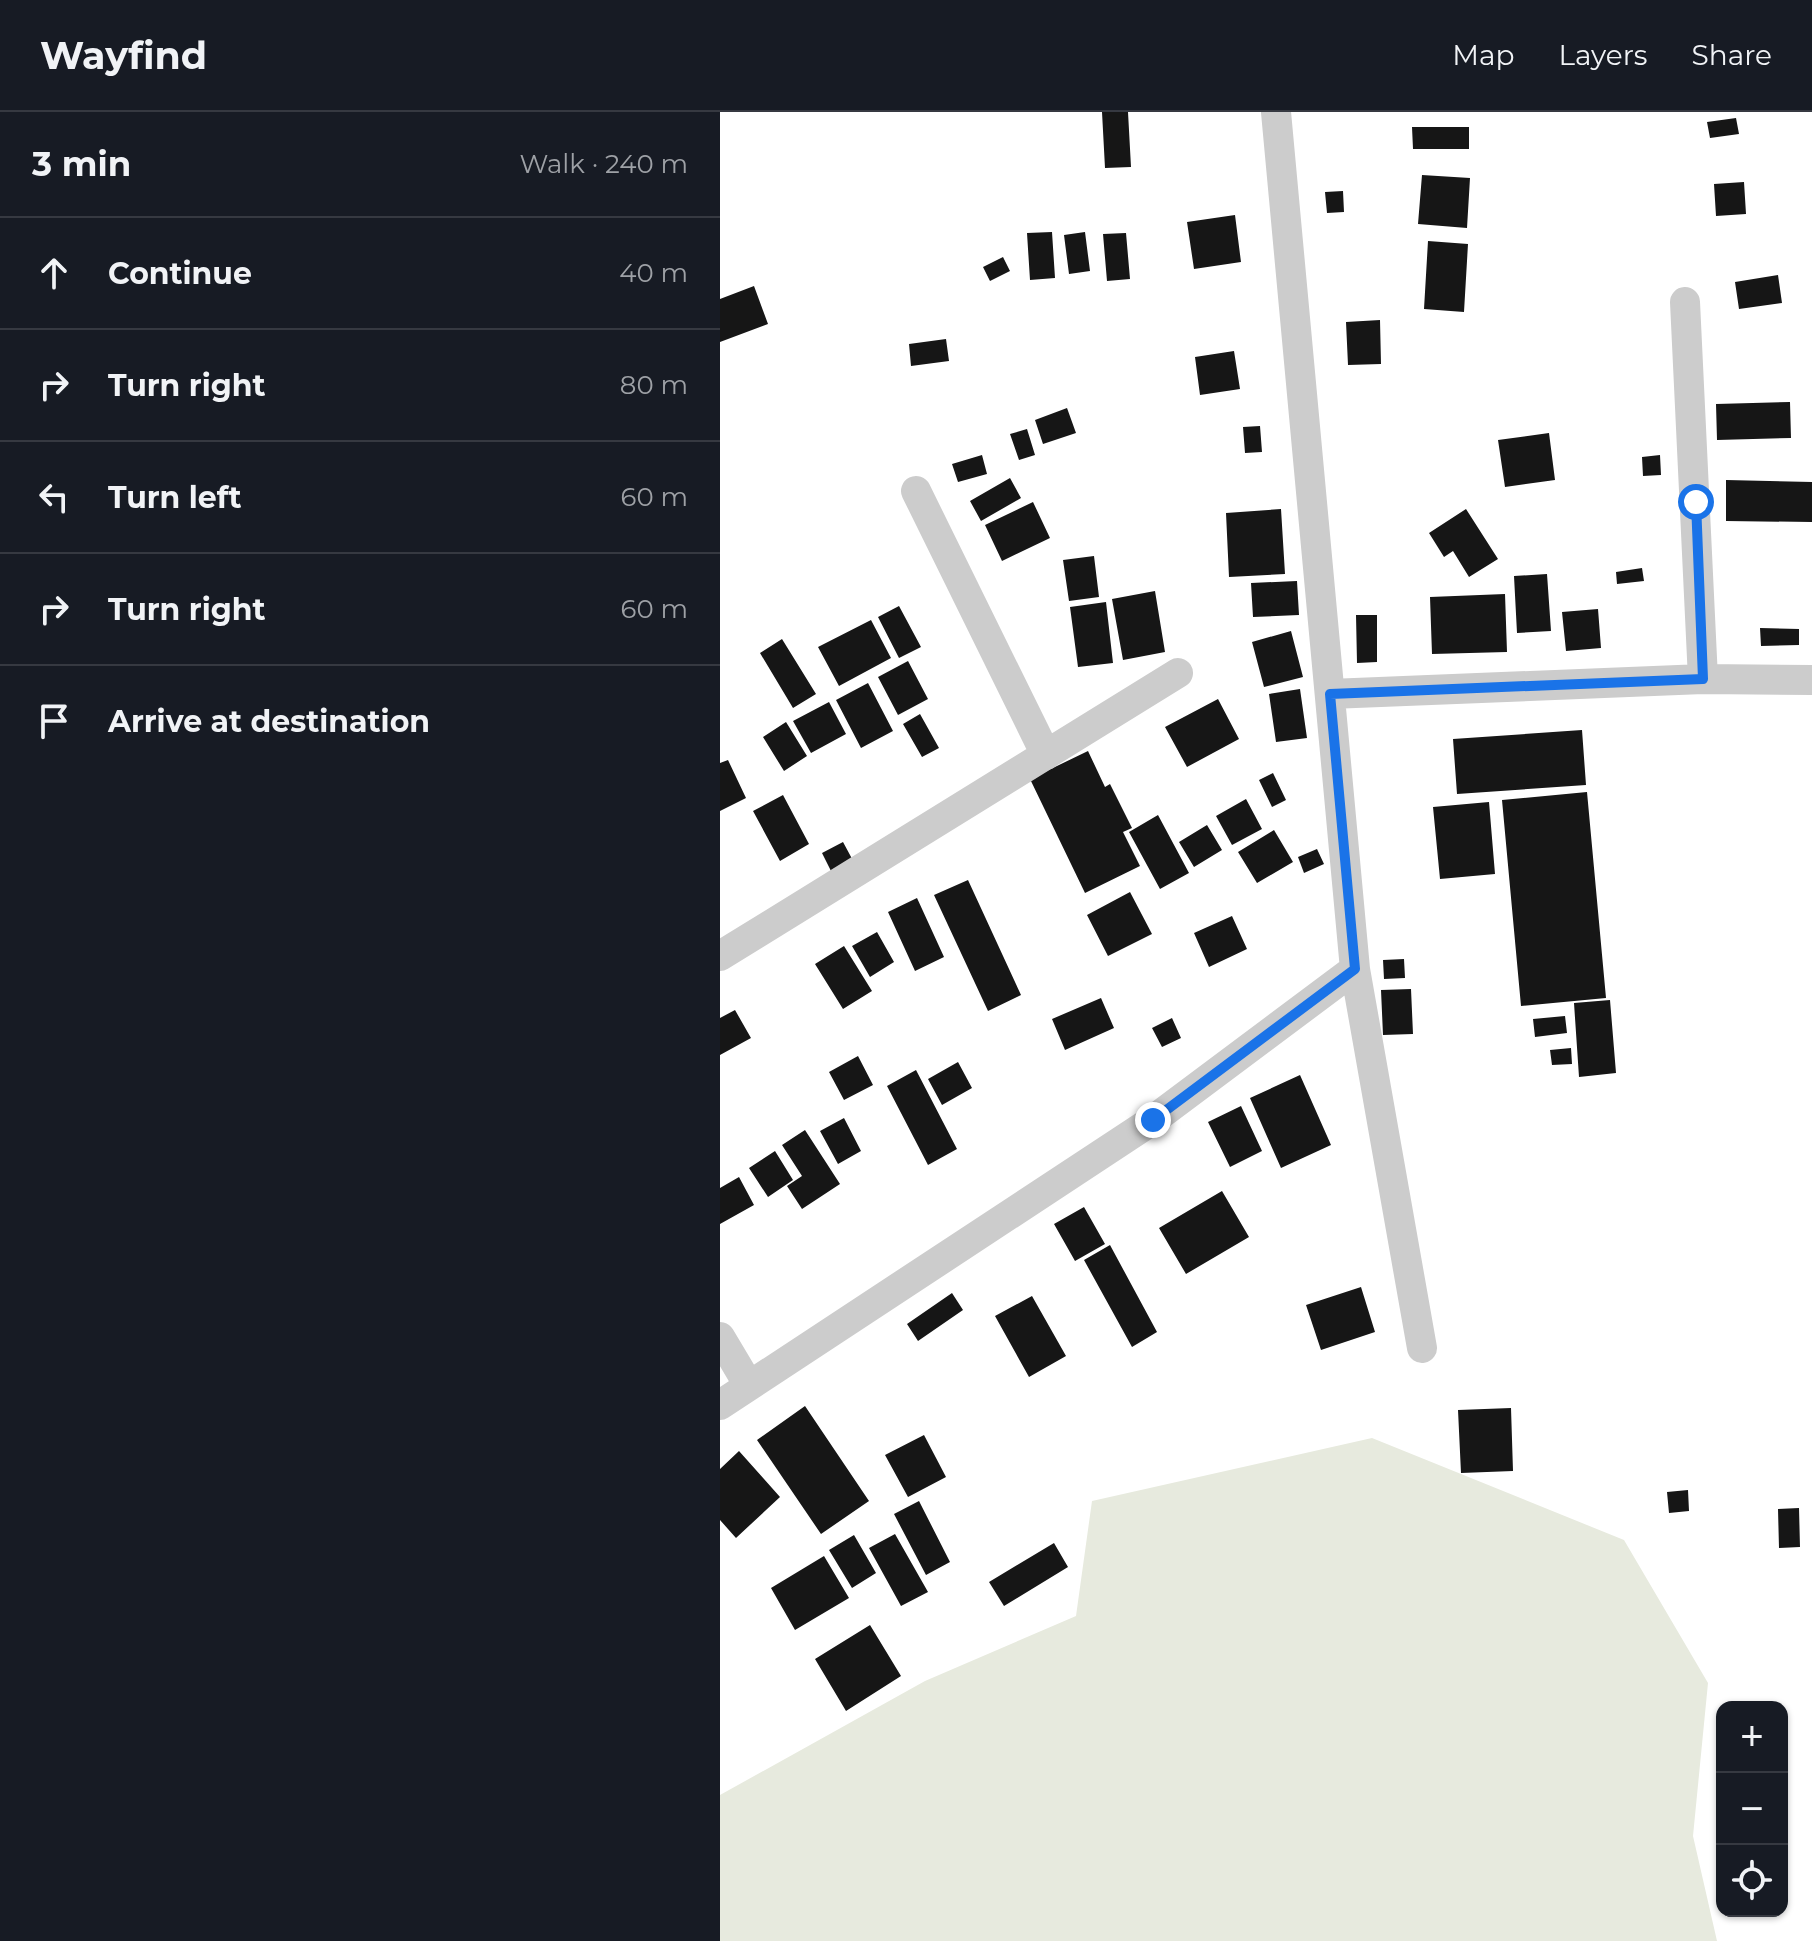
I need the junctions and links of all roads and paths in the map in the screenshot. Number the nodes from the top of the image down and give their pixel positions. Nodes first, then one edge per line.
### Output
1 (1276, 112) edge
2 (1685, 302) dead end
3 (916, 491) dead end
4 (1178, 673) dead end
5 (1703, 679) junction
6 (1812, 680) edge
7 (1330, 694) junction
8 (1046, 755) junction
9 (720, 956) edge
10 (1355, 969) junction
11 (720, 1337) edge
12 (1422, 1348) dead end
13 (748, 1384) junction
14 (720, 1405) edge

1 - 7 street
2 - 5 street
3 - 8 street
4 - 8 street
5 - 6 street
5 - 7 street
7 - 10 street
8 - 9 street
10 - 12 street
10 - 13 street
11 - 13 street
13 - 14 street

